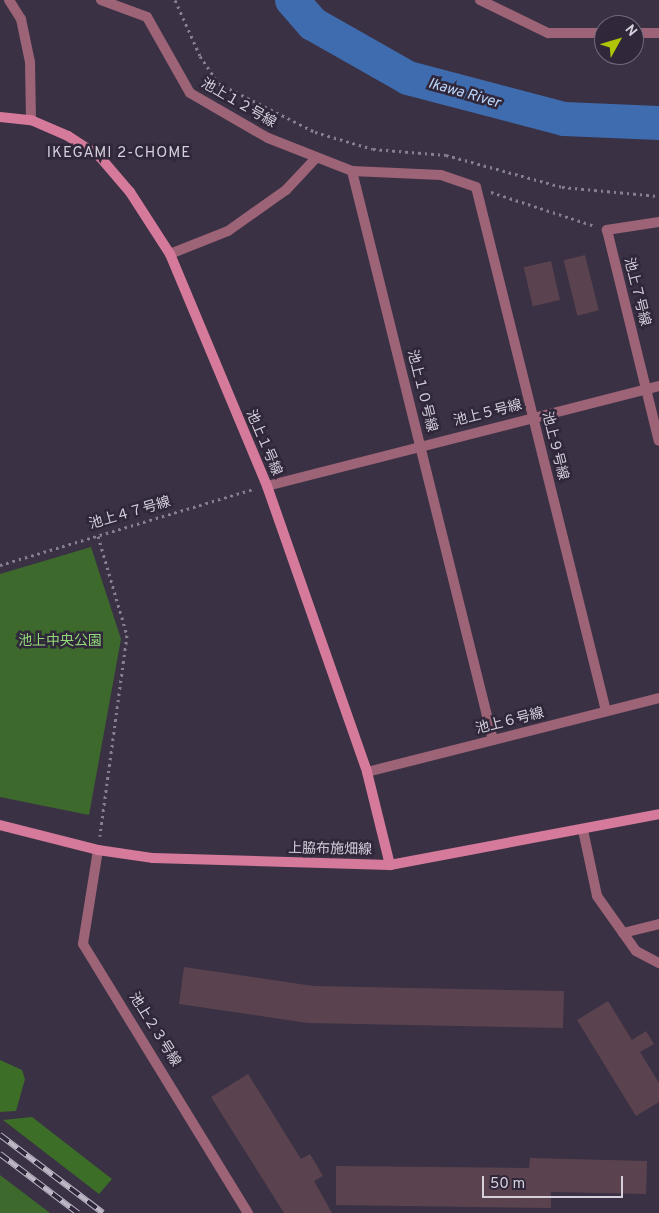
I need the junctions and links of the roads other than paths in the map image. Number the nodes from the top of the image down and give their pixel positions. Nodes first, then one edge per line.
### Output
1 (9, 0) edge
2 (101, 0) edge
3 (480, 0) edge
4 (594, 33) edge
5 (644, 33) edge
6 (659, 33) edge
7 (0, 117) edge
8 (31, 120) junction
9 (314, 159) junction
10 (352, 171) junction
11 (659, 222) edge
12 (170, 254) junction
13 (659, 386) edge
14 (646, 389) junction
15 (533, 418) junction
16 (659, 441) edge
17 (420, 445) junction
18 (266, 486) junction
19 (659, 698) edge
20 (606, 712) junction
21 (493, 740) junction
22 (367, 772) junction
23 (659, 814) edge
24 (0, 825) edge
25 (583, 830) junction
26 (98, 850) junction
27 (390, 865) junction
28 (659, 924) edge
29 (623, 933) junction
30 (659, 964) edge
31 (248, 1213) edge

1 - 8 street
2 - 9 street, 池上１２号線
3 - 4 street
5 - 6 street
7 - 8 street, 池上１号線
8 - 12 street, 池上１号線
9 - 10 street, 池上１２号線
9 - 12 street
10 - 15 street, 池上９号線
10 - 17 street, 池上１０号線
11 - 14 street, 池上７号線
12 - 18 street, 池上１号線
13 - 14 street, 池上５号線
14 - 15 street, 池上５号線
14 - 16 street, 池上７号線
15 - 17 street, 池上５号線
15 - 20 street, 池上９号線
17 - 18 street, 池上５号線
17 - 21 street, 池上１０号線
18 - 22 street, 池上１号線
19 - 20 street, 池上６号線
20 - 21 street, 池上６号線
21 - 22 street, 池上６号線
22 - 27 street, 池上１号線
23 - 25 street, 上脇布施畑線
24 - 26 street, 上脇布施畑線
25 - 27 street, 上脇布施畑線
25 - 29 street
26 - 27 street, 上脇布施畑線
26 - 31 street, 池上２３号線
28 - 29 street
29 - 30 street

